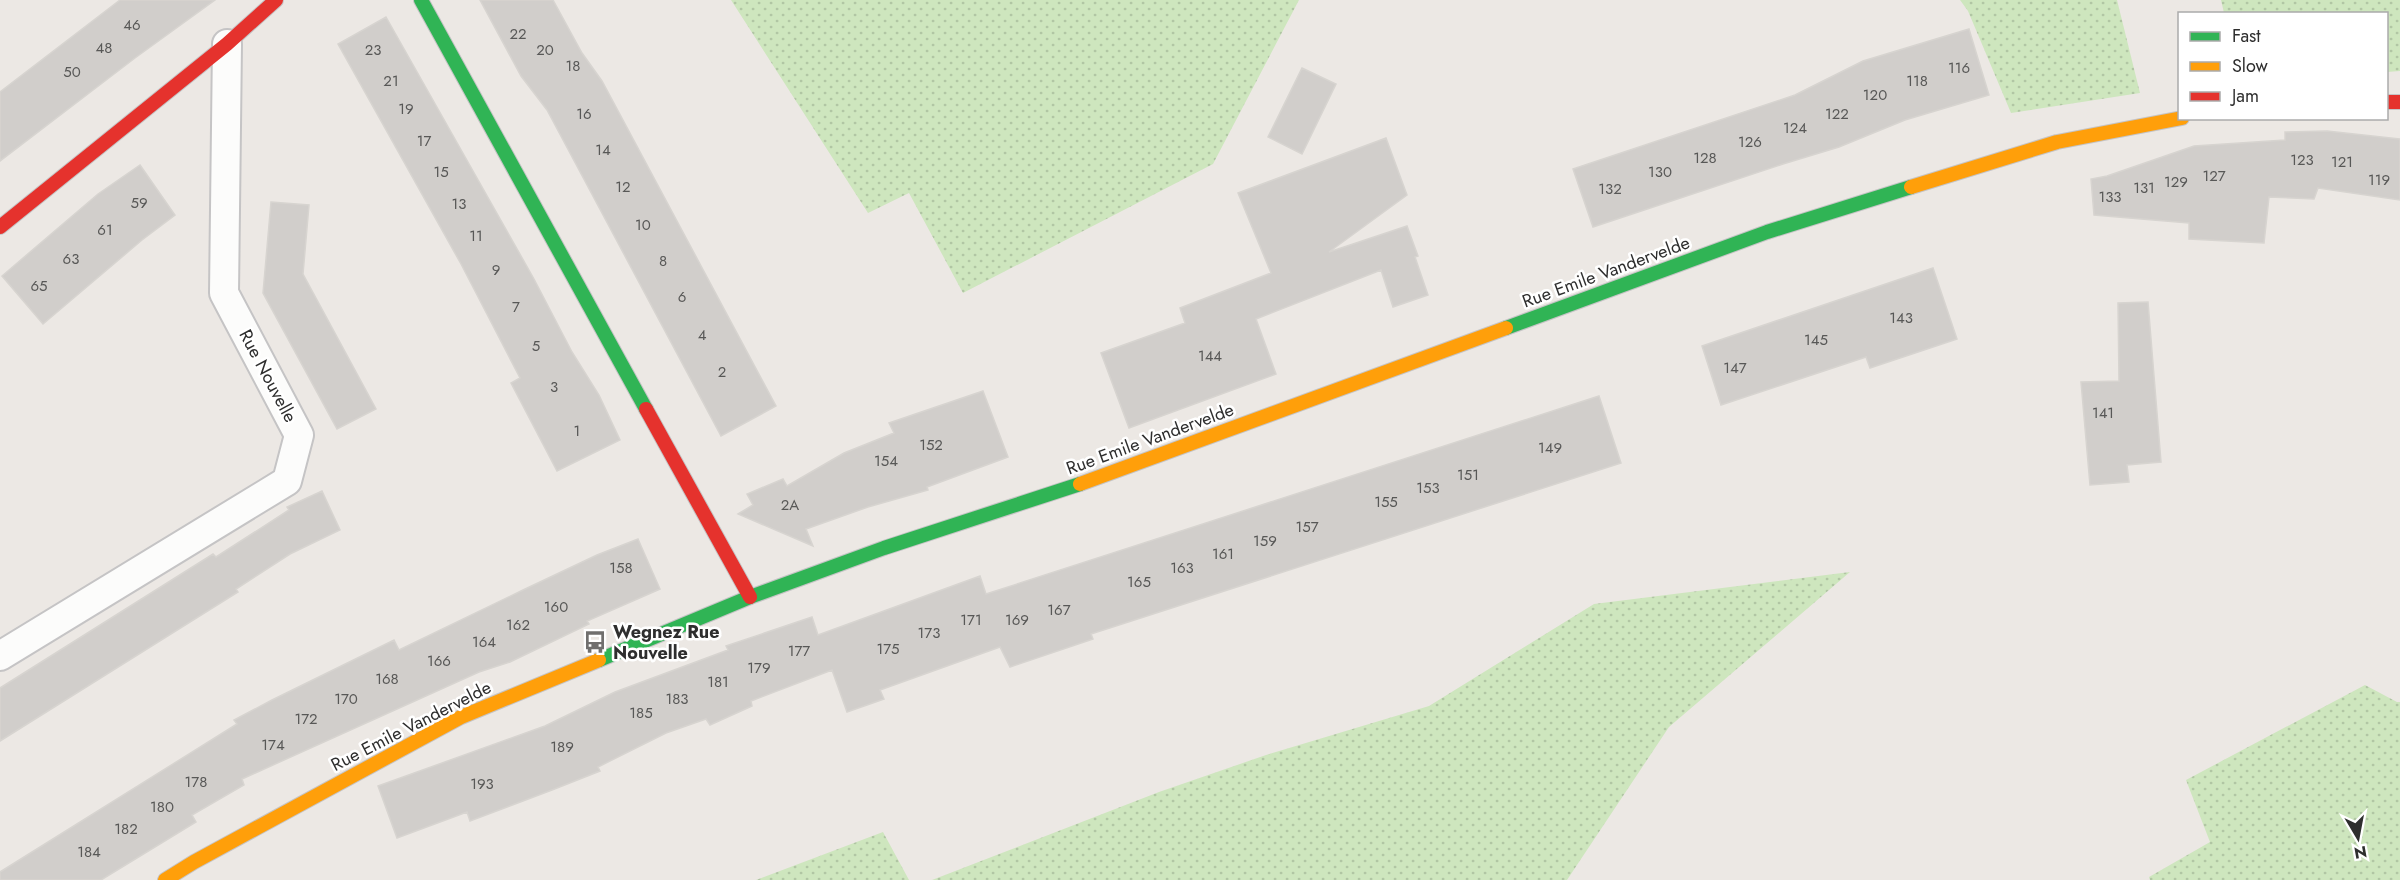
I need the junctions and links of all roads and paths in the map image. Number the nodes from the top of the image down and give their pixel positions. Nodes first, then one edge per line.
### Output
1 (276, 0) edge
2 (421, 0) edge
3 (227, 44) junction
4 (2178, 119) edge
5 (0, 227) edge
6 (750, 597) junction
7 (0, 656) edge
8 (165, 880) edge

1 - 3 street
2 - 6 street
3 - 5 street
3 - 7 lane, Rue Nouvelle
4 - 6 street, Rue Emile Vandervelde
6 - 8 street, Rue Emile Vandervelde

